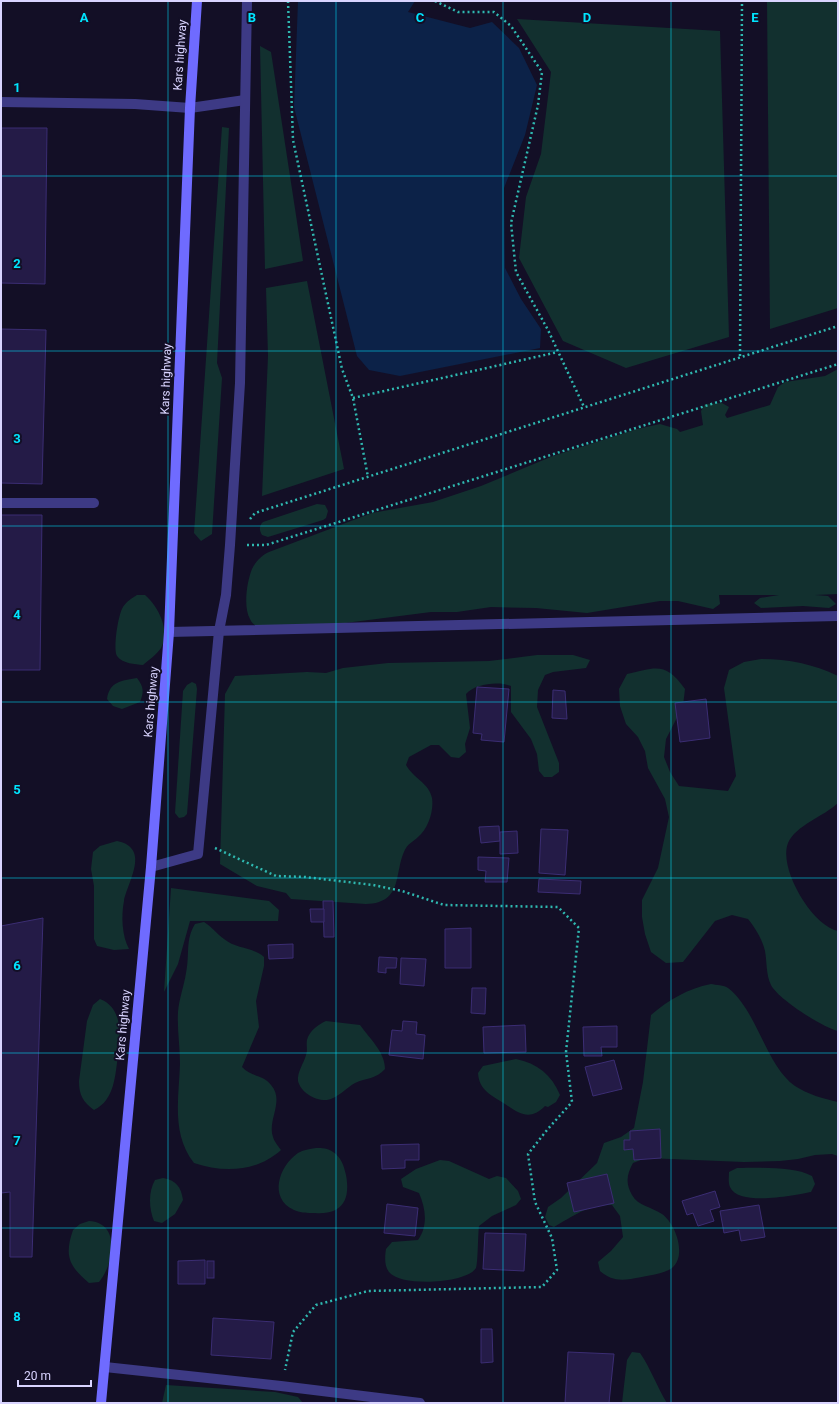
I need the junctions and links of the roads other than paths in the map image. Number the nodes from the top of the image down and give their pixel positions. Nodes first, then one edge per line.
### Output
1 (197, 1) edge
2 (247, 1) edge
3 (245, 100) junction
4 (1, 102) edge
5 (190, 108) junction
6 (1, 503) edge
7 (94, 504) dead end
8 (838, 616) edge
9 (219, 631) junction
10 (169, 632) junction
11 (151, 867) junction
12 (105, 1367) junction
13 (101, 1403) edge
14 (420, 1403) edge

1 - 5 main road, Kars highway
2 - 3 street
3 - 5 street
3 - 9 street
4 - 5 street
5 - 10 main road, Kars highway
6 - 7 street
8 - 9 street
9 - 10 street
9 - 11 street
10 - 11 main road, Kars highway
11 - 12 main road, Kars highway
12 - 13 main road, Kars highway
12 - 14 street

